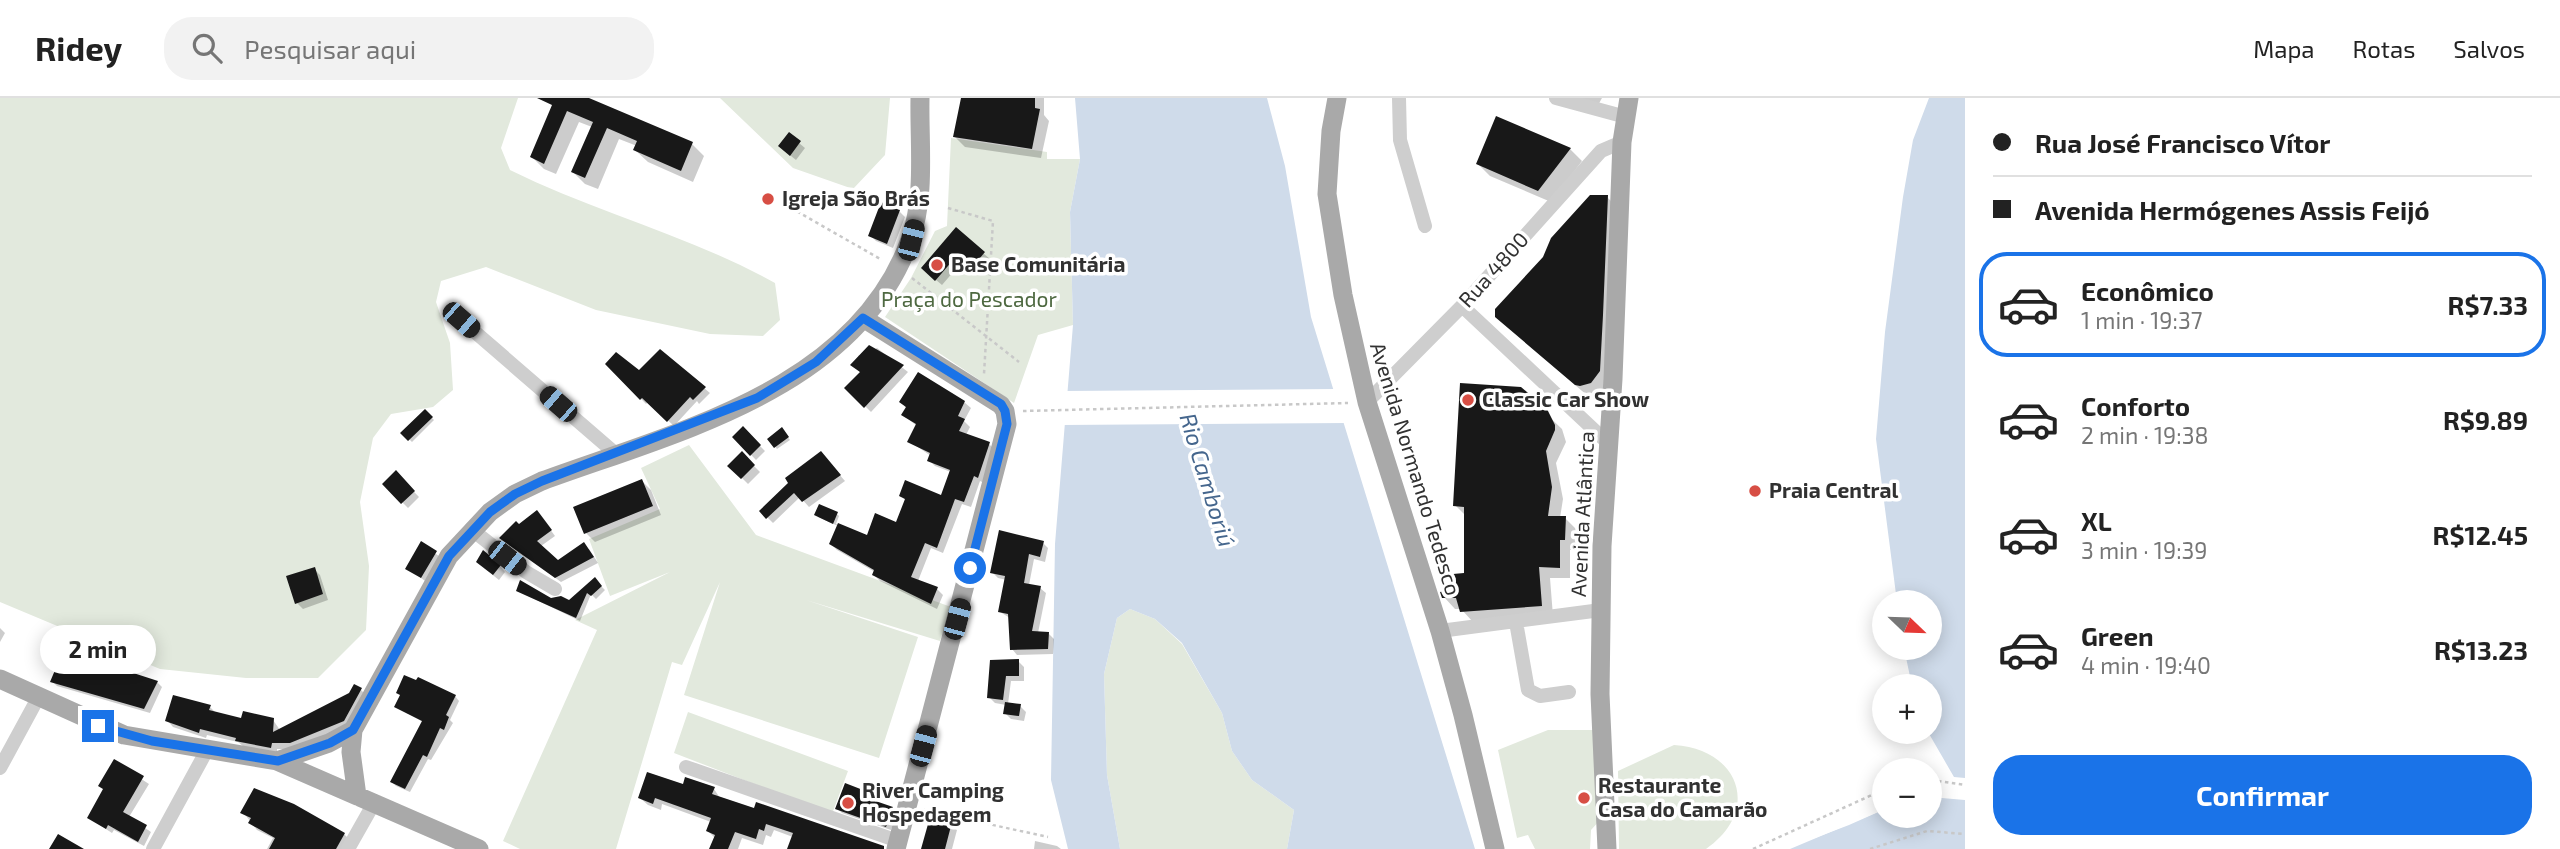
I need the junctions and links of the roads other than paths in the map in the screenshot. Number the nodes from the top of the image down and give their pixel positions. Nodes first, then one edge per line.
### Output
1 (920, 98) edge
2 (1337, 98) edge
3 (1399, 98) edge
4 (1556, 98) edge
5 (1628, 108) edge
6 (1622, 142) junction
7 (1424, 226) dead end
8 (1462, 306) junction
9 (863, 318) junction
10 (461, 320) dead end
11 (1360, 403) junction
12 (1609, 444) junction
13 (616, 454) junction
14 (471, 529) junction
15 (555, 589) dead end
16 (1601, 610) junction
17 (1516, 622) junction
18 (1440, 631) junction
19 (0, 679) edge
20 (1569, 692) dead end
21 (38, 698) junction
22 (353, 730) junction
23 (208, 750) junction
24 (278, 761) junction
25 (686, 767) dead end
26 (0, 768) edge
27 (366, 800) junction
28 (897, 845) edge
29 (153, 849) edge
30 (348, 849) edge
31 (479, 849) edge
32 (1495, 849) edge
33 (1607, 849) edge

1 - 9 main road
2 - 11 main road, Avenida Normando Tedesco
3 - 7 street
4 - 5 street
5 - 6 main road, Avenida Atlântica
6 - 8 street, Rua 4800
6 - 12 main road, Avenida Atlântica
8 - 11 street, Rua 4800
8 - 12 street
9 - 13 main road
9 - 28 main road
10 - 13 street
11 - 18 main road, Avenida Normando Tedesco
12 - 16 main road, Avenida Atlântica
13 - 14 main road
14 - 15 street
14 - 22 main road
16 - 17 street
16 - 33 main road, Avenida Atlântica
17 - 18 street
17 - 20 street
18 - 32 main road, Avenida Normando Tedesco
19 - 21 main road
21 - 23 main road
21 - 26 street
22 - 24 main road
22 - 27 main road
23 - 24 main road
23 - 29 street
24 - 27 main road
25 - 28 street
27 - 30 street
27 - 31 main road

